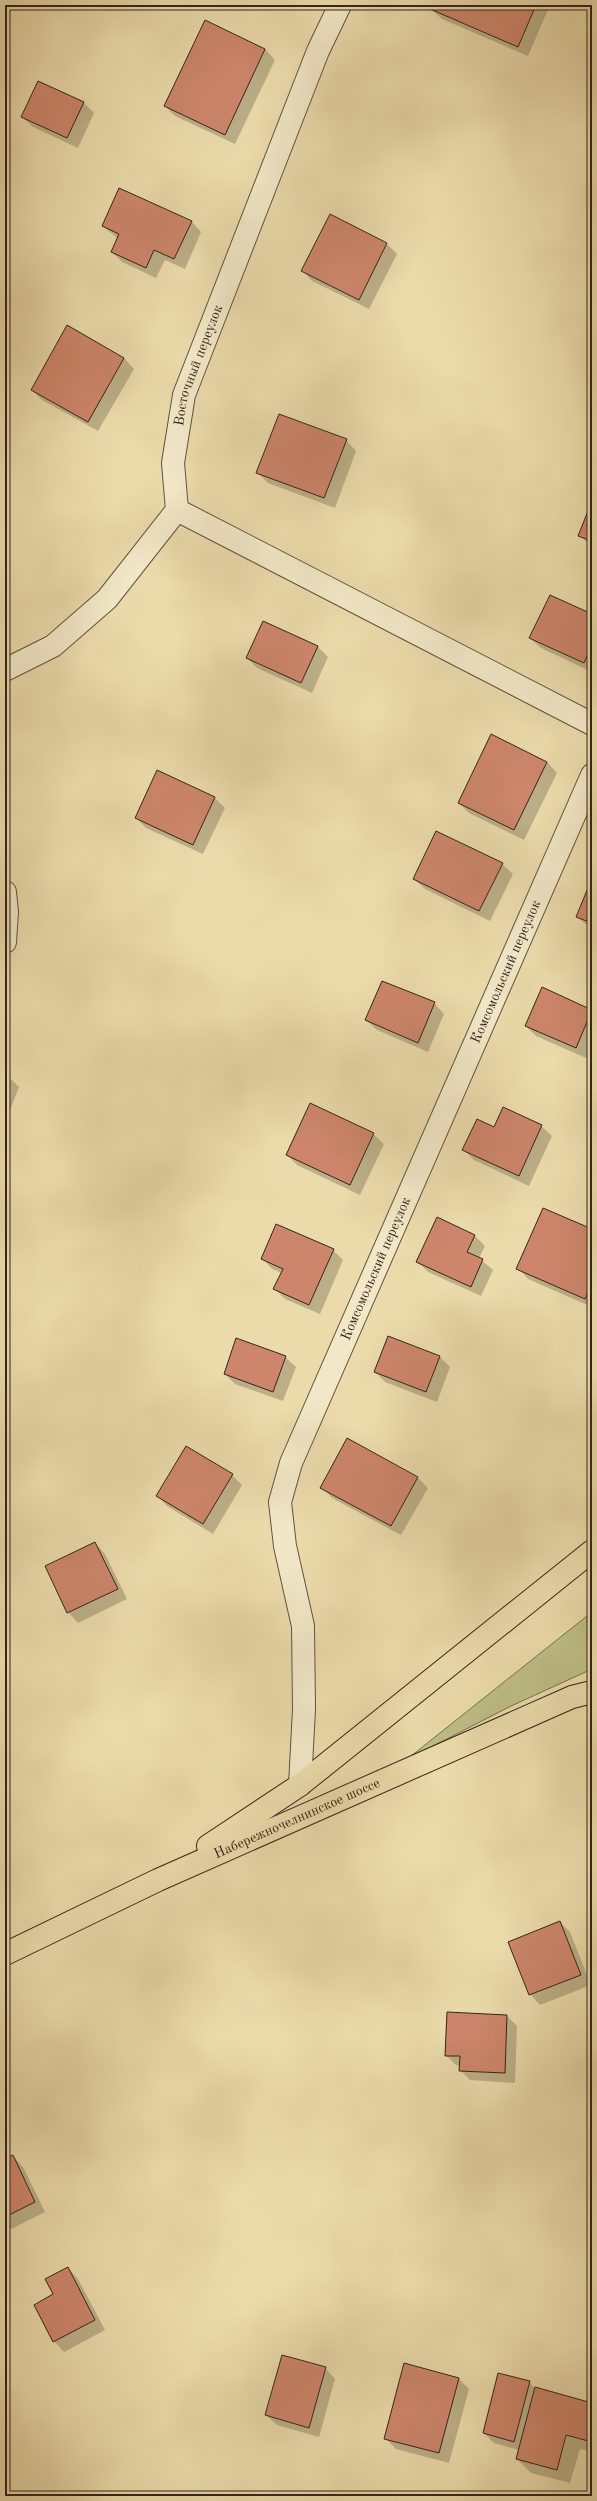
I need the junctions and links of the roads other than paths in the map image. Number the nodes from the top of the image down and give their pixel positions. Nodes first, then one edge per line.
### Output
1 (340, 5) edge
2 (177, 510) junction
3 (5, 670) edge
4 (592, 724) edge
5 (592, 775) edge
6 (5, 892) edge
7 (5, 942) edge
8 (592, 1551) edge
9 (592, 1692) edge
10 (300, 1785) junction
11 (158, 1880) junction
12 (5, 1954) edge

1 - 2 street, Восточный переулок
2 - 3 street
2 - 4 street
5 - 10 street, Комсомольский переулок
6 - 7 street
8 - 10 main road
9 - 11 main road, Набережночелнинское шоссе
10 - 11 main road
11 - 12 main road, Набережночелнинское шоссе

